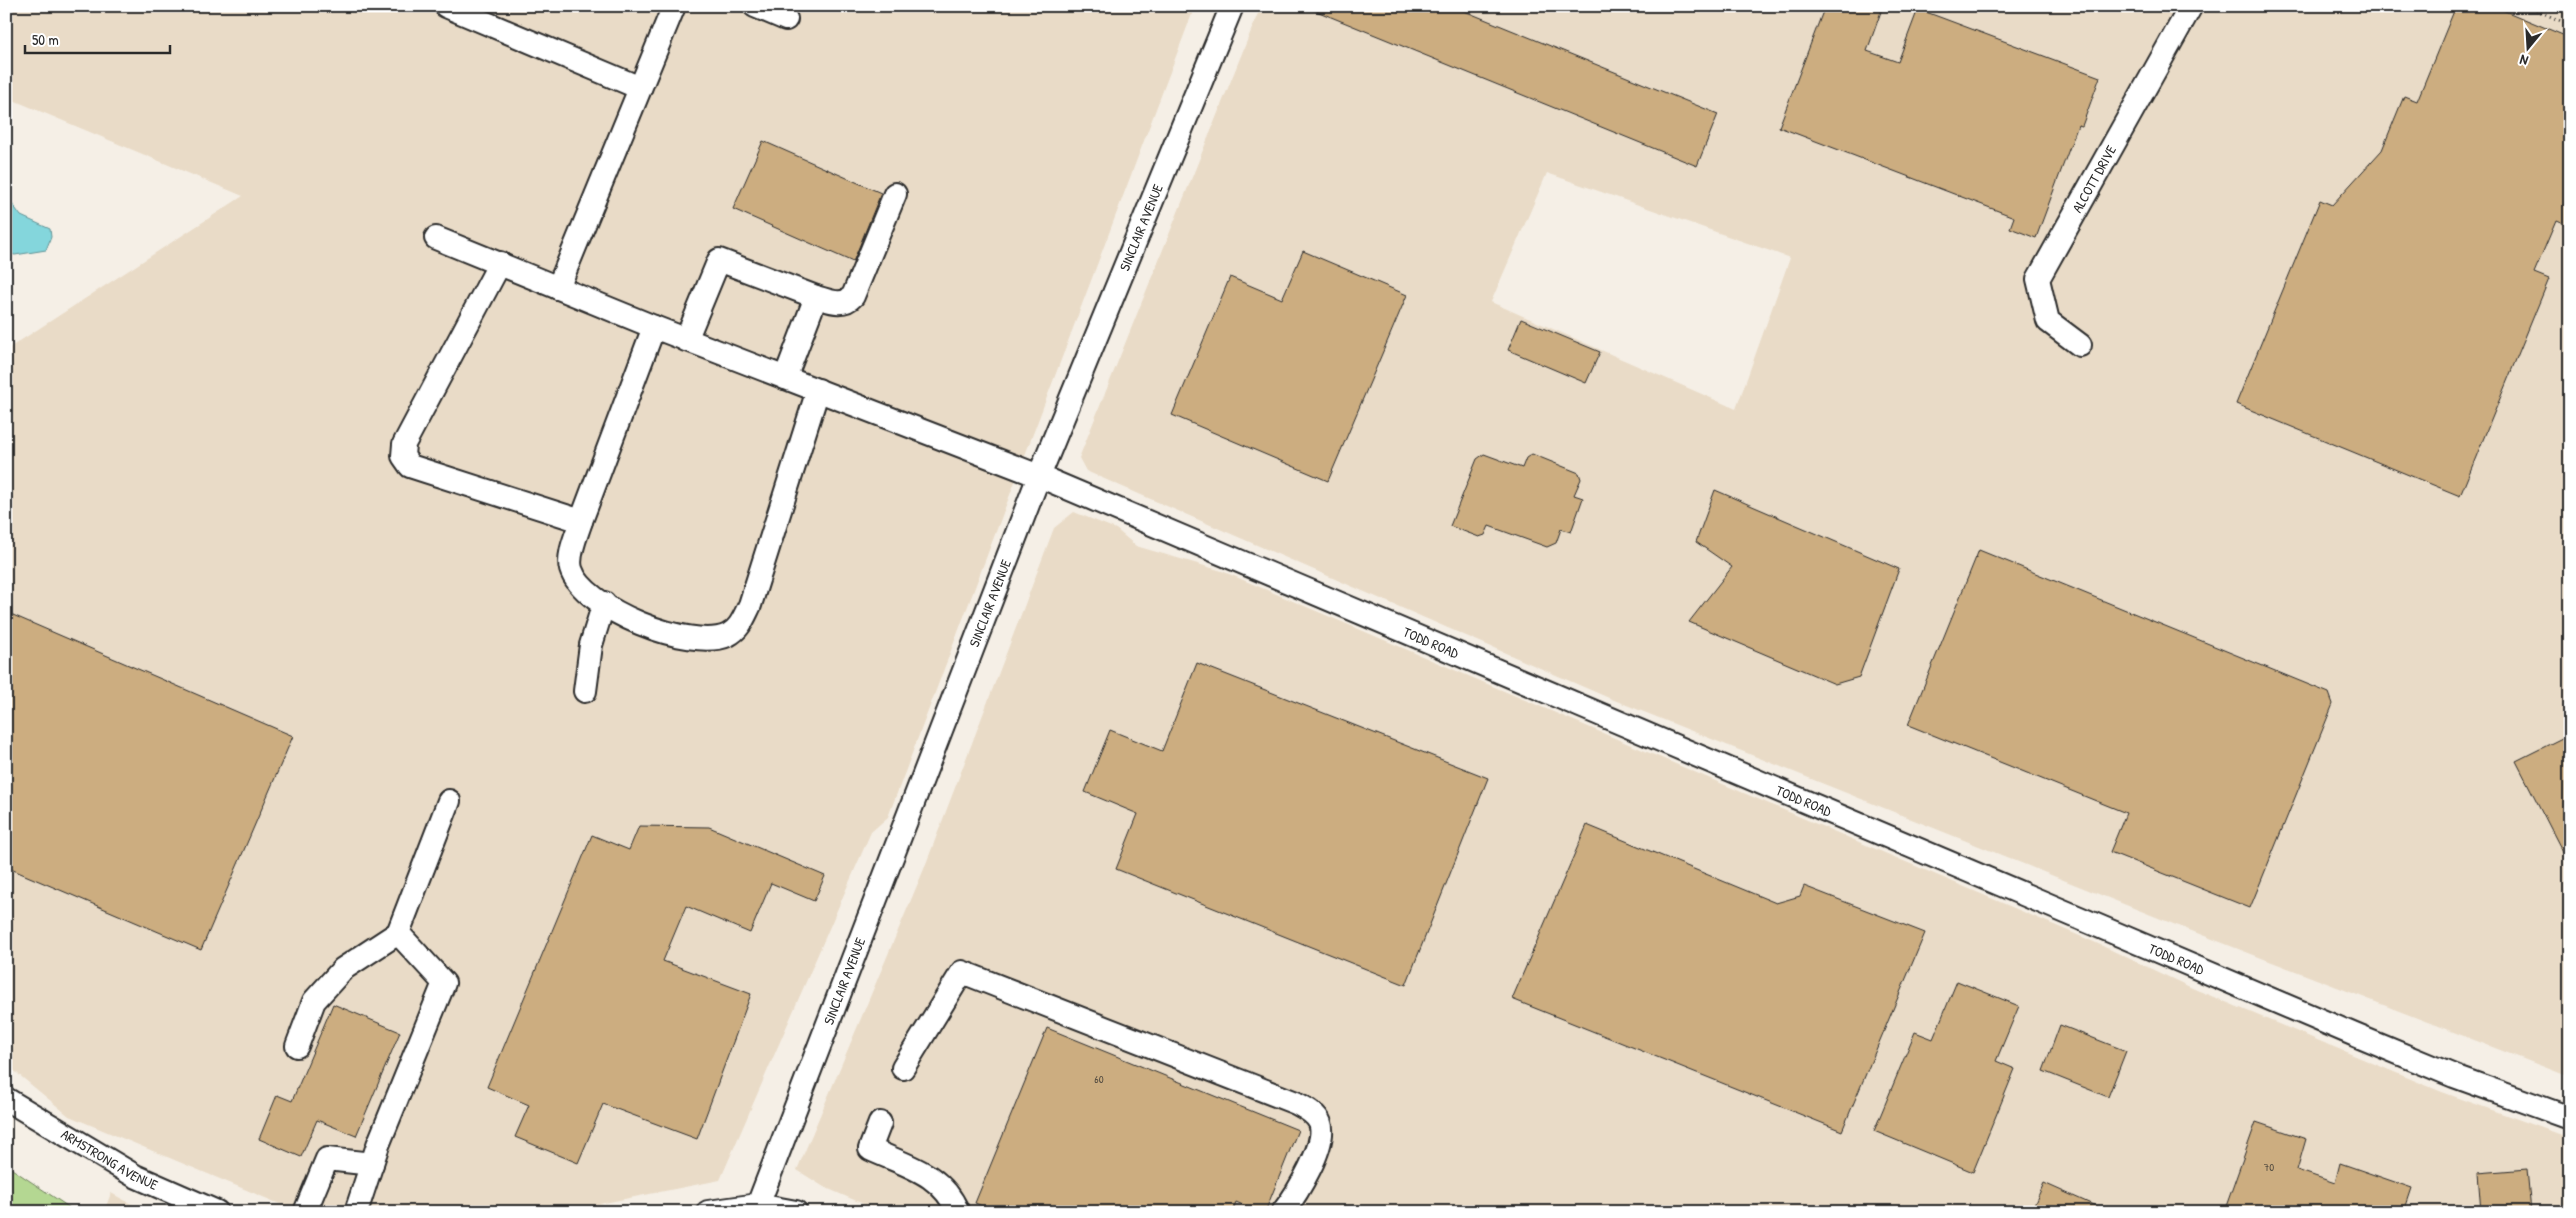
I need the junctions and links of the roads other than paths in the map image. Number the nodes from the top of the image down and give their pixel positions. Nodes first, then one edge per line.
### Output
1 (446, 6) edge
2 (674, 6) edge
3 (755, 6) edge
4 (1232, 6) edge
5 (2191, 6) edge
6 (786, 19) dead end
7 (640, 88) junction
8 (895, 194) dead end
9 (436, 238) dead end
10 (500, 263) junction
11 (558, 288) junction
12 (816, 297) junction
13 (654, 327) junction
14 (686, 340) junction
15 (2080, 345) dead end
16 (785, 378) junction
17 (818, 390) junction
18 (1039, 476) junction
19 (581, 521) junction
20 (604, 603) junction
21 (585, 691) dead end
22 (449, 801) dead end
23 (398, 933) junction
24 (297, 1046) dead end
25 (903, 1068) dead end
26 (6, 1099) edge
27 (2570, 1118) edge
28 (880, 1124) dead end
29 (372, 1164) junction
30 (758, 1205) junction
31 (217, 1212) edge
32 (305, 1212) edge
33 (356, 1212) edge
34 (708, 1212) edge
35 (796, 1212) edge
36 (958, 1212) edge
37 (1283, 1212) edge

1 - 7 street
2 - 7 street
3 - 6 street
4 - 18 street, SINCLAIR AVENUE
5 - 15 street, ALCOTT DRIVE
7 - 11 street
8 - 12 street
9 - 10 street, TODD ROAD
10 - 11 street, TODD ROAD
10 - 19 street
11 - 13 street, TODD ROAD
12 - 14 street
12 - 16 street
13 - 14 street, TODD ROAD
13 - 19 street
14 - 16 street, TODD ROAD
16 - 17 street, TODD ROAD
17 - 18 street, TODD ROAD
17 - 20 street
18 - 27 street, TODD ROAD
18 - 30 street, SINCLAIR AVENUE
19 - 20 street
20 - 21 street
22 - 23 street
23 - 24 street
23 - 29 street
25 - 37 street
26 - 31 street, ARMSTRONG AVENUE
28 - 36 street
29 - 32 street
29 - 33 street
30 - 34 street
30 - 35 street

